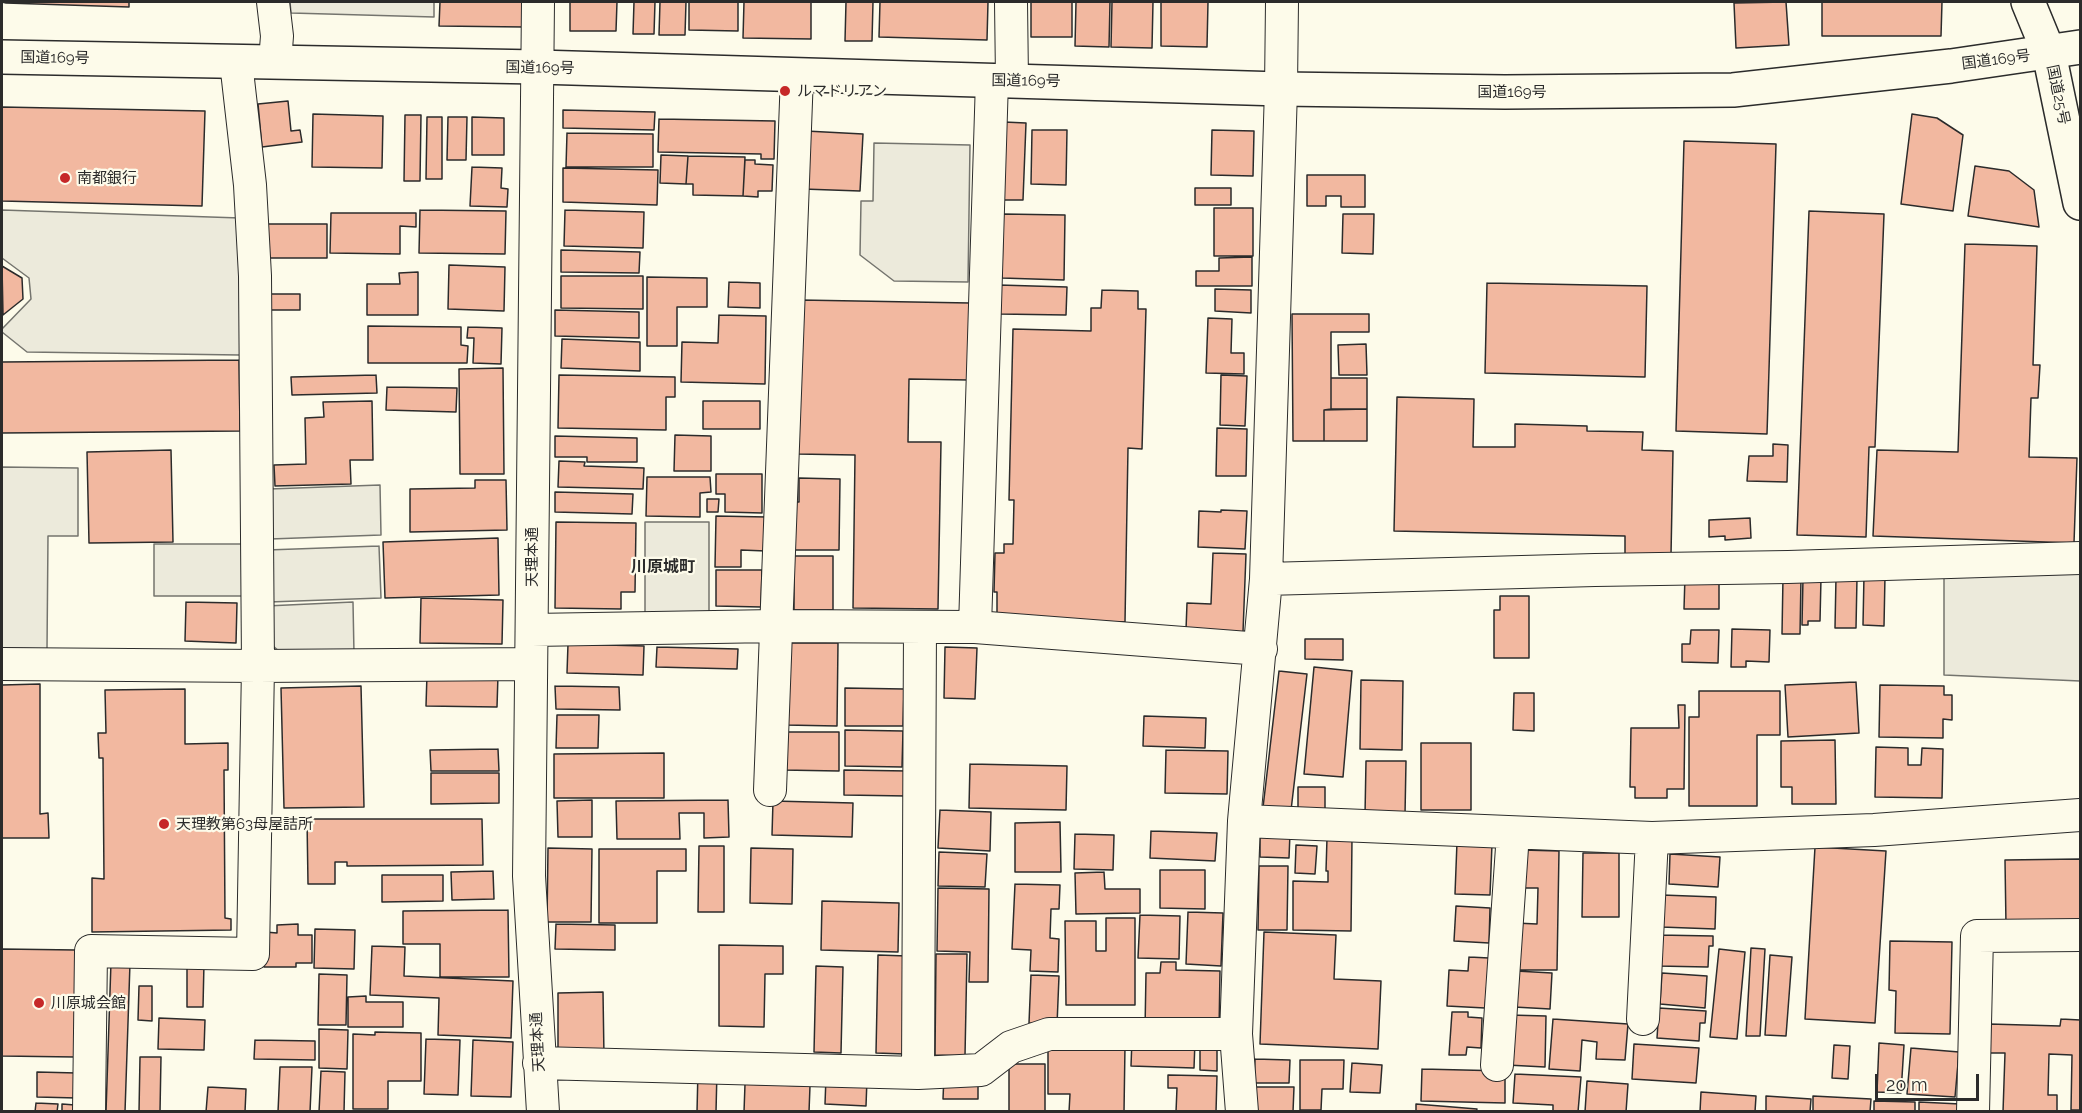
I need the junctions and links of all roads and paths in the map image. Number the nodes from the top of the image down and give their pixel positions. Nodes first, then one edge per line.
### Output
1 (273, 2) edge
2 (538, 2) edge
3 (1011, 2) edge
4 (1282, 2) edge
5 (2028, 2) edge
6 (2080, 47) edge
7 (2049, 54) junction
8 (2, 57) edge
9 (236, 62) junction
10 (274, 62) junction
11 (538, 67) junction
12 (797, 75) junction
13 (1002, 80) junction
14 (1281, 89) junction
15 (2080, 203) edge
16 (2080, 558) edge
17 (1266, 579) junction
18 (775, 626) junction
19 (920, 627) junction
20 (975, 627) junction
21 (532, 630) junction
22 (1261, 649) junction
23 (2, 664) edge
24 (531, 664) junction
25 (258, 666) junction
26 (770, 790) dead end
27 (2080, 815) edge
28 (1244, 820) junction
29 (1513, 833) junction
30 (1652, 838) junction
31 (2080, 935) edge
32 (1643, 1019) dead end
33 (1236, 1034) junction
34 (539, 1063) junction
35 (1497, 1065) dead end
36 (918, 1073) junction
37 (89, 1112) edge
38 (543, 1112) edge
39 (1242, 1112) edge
40 (1973, 1112) edge

1 - 10 street
2 - 11 street, 天理本通
3 - 13 street
4 - 14 street
5 - 7 main road
6 - 7 main road, 国道25号
7 - 14 main road, 国道169号
7 - 15 main road, 国道25号
8 - 9 main road, 国道169号
9 - 10 main road, 国道169号
9 - 25 street
10 - 11 main road, 国道169号
11 - 12 main road, 国道169号
11 - 21 street, 天理本通
12 - 13 main road, 国道169号
12 - 18 street
13 - 14 main road, 国道169号
13 - 20 street
14 - 17 street
16 - 17 street
17 - 22 street
18 - 19 street
18 - 21 street
18 - 26 street
19 - 20 street
19 - 36 street
20 - 22 street
21 - 24 street, 天理本通
22 - 28 street
23 - 25 street
24 - 25 street
24 - 34 street, 天理本通
25 - 37 street
27 - 30 street
28 - 29 street
28 - 33 street
29 - 30 street
29 - 35 street
30 - 32 street
31 - 40 street
33 - 36 street
33 - 39 street
34 - 36 street
34 - 38 street, 天理本通

